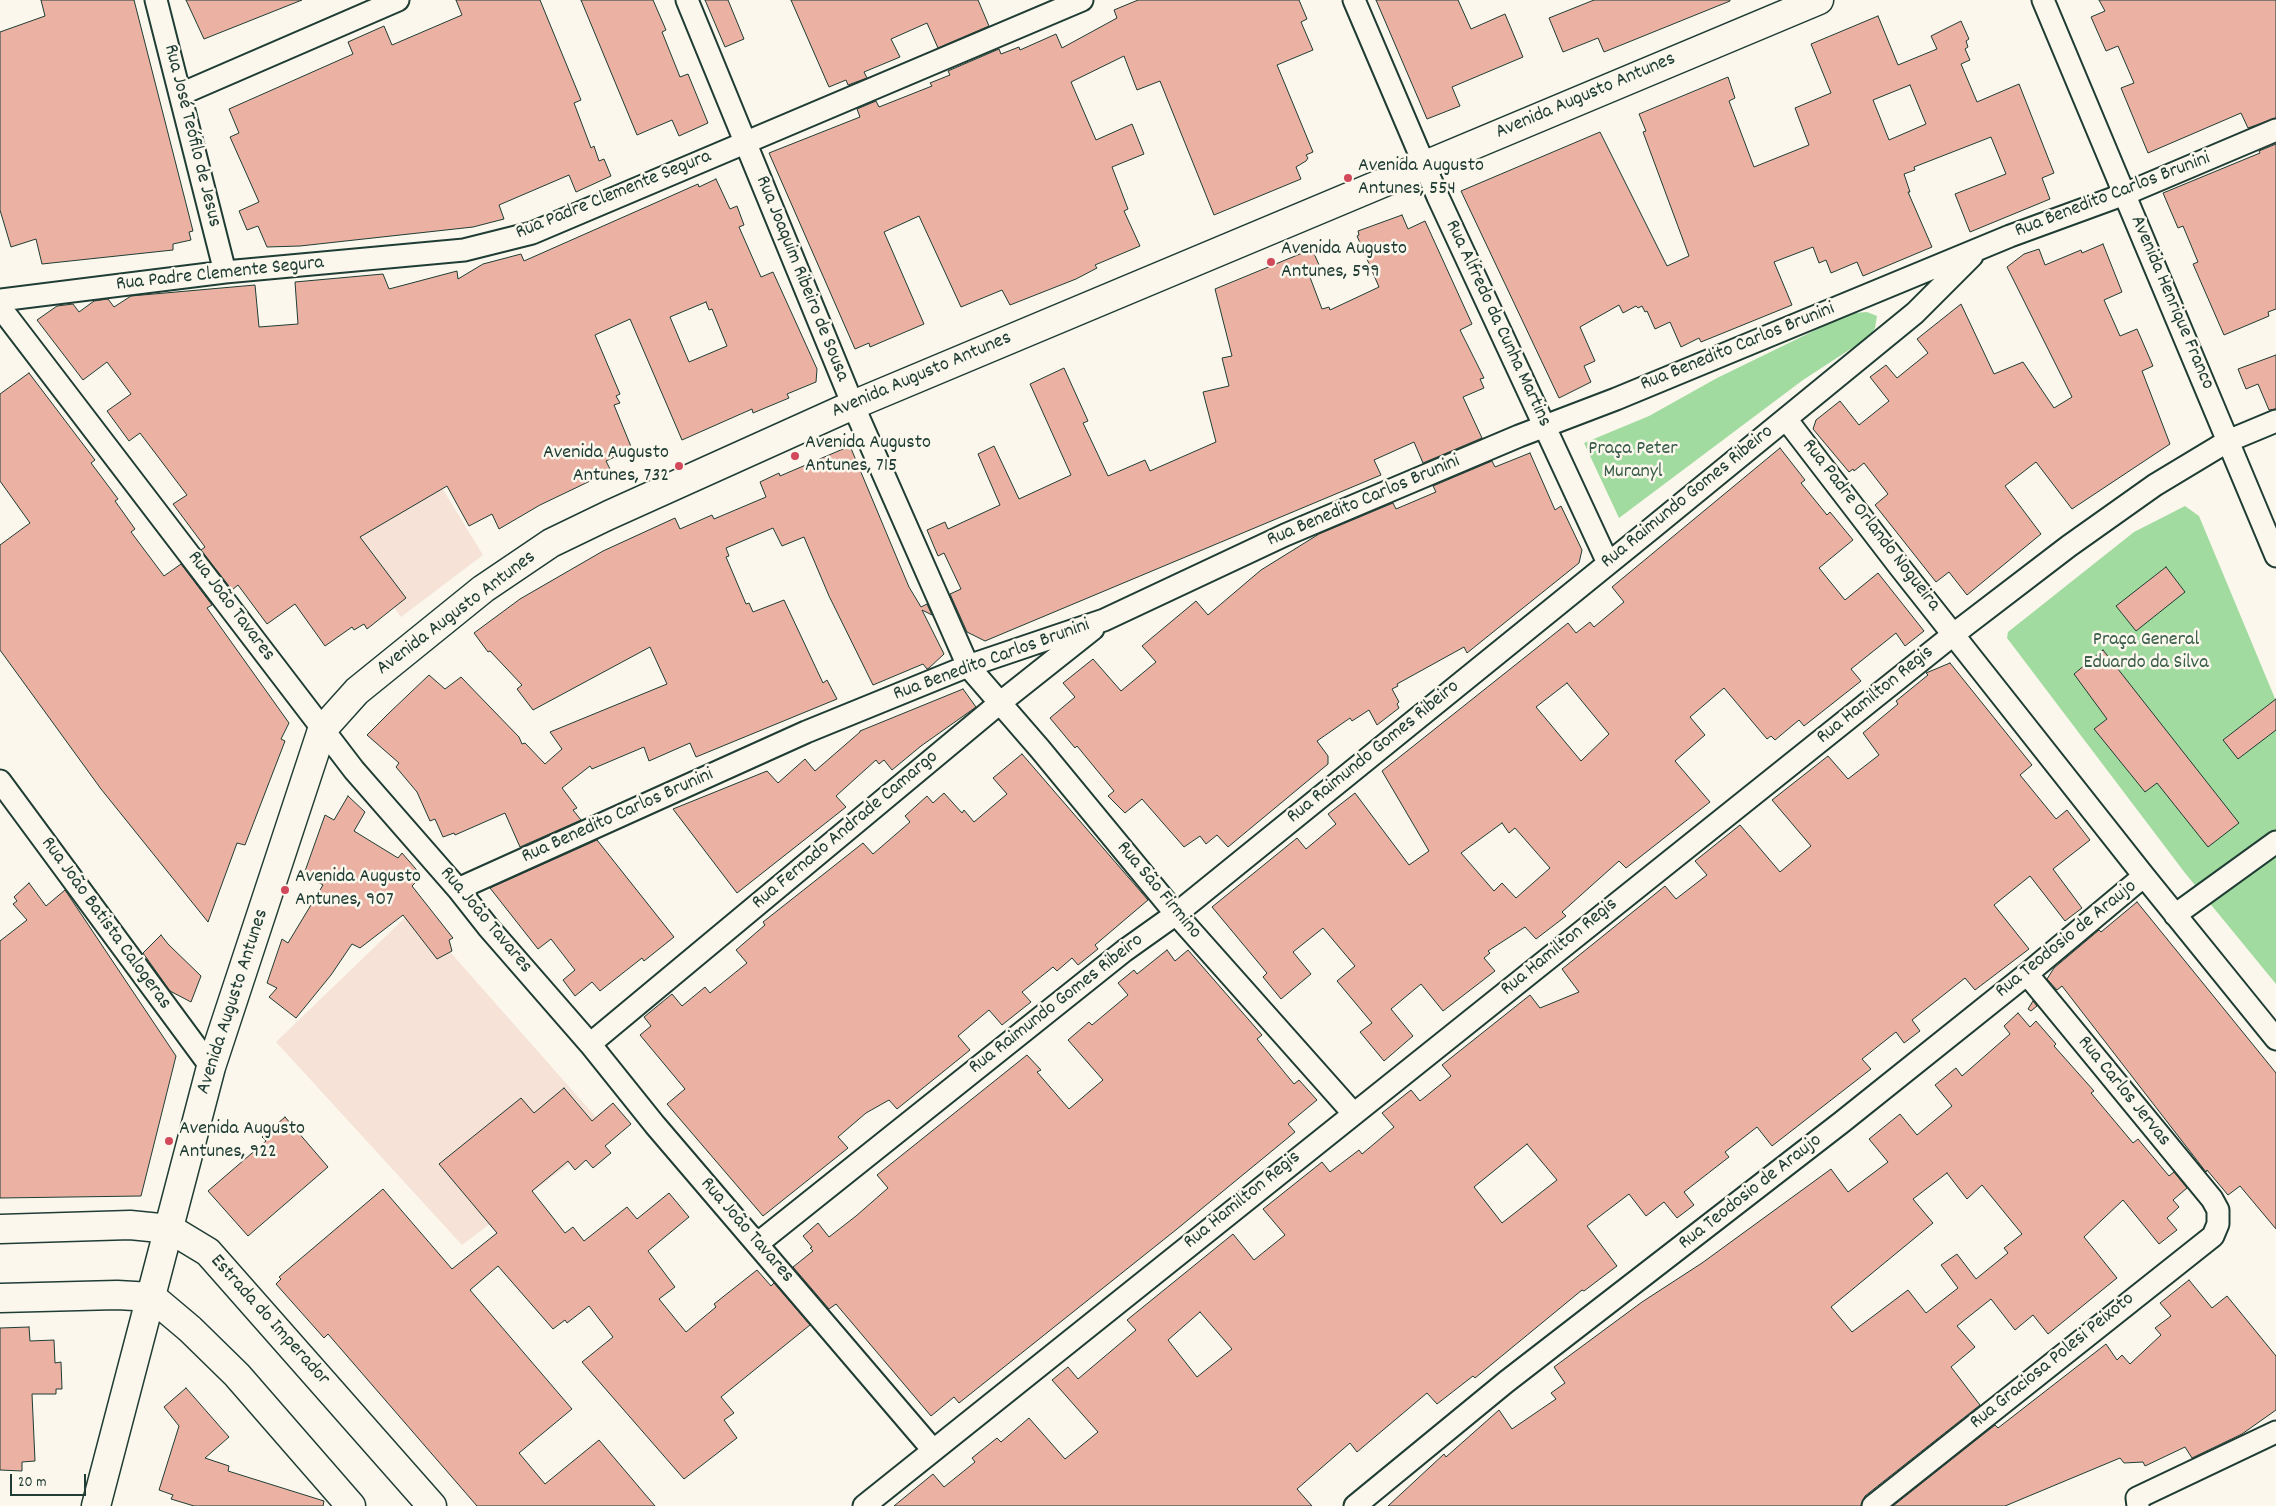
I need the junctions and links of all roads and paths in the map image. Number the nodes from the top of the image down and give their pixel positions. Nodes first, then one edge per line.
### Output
1 (156, 0) edge
2 (398, 0) edge
3 (687, 0) edge
4 (1082, 0) edge
5 (1354, 0) edge
6 (1820, 0) edge
7 (2043, 0) edge
8 (181, 94) junction
9 (2276, 130) edge
10 (745, 142) junction
11 (1424, 164) junction
12 (2125, 194) junction
13 (1980, 249) junction
14 (225, 272) junction
15 (0, 300) edge
16 (0, 307) edge
17 (853, 404) junction
18 (1786, 418) junction
19 (2276, 421) edge
20 (1545, 426) junction
21 (2228, 441) junction
22 (2276, 556) edge
23 (1608, 564) junction
24 (1104, 620) junction
25 (1954, 634) junction
26 (968, 666) junction
27 (1001, 702) junction
28 (322, 730) junction
29 (0, 780) edge
30 (2276, 842) edge
31 (2144, 876) junction
32 (458, 889) junction
33 (1176, 914) junction
34 (2175, 914) junction
35 (2028, 974) junction
36 (2276, 1039) edge
37 (590, 1044) junction
38 (211, 1067) junction
39 (1353, 1113) junction
40 (2218, 1210) joint
41 (170, 1228) junction
42 (0, 1229) edge
43 (757, 1244) junction
44 (152, 1297) junction
45 (0, 1298) edge
46 (2276, 1432) edge
47 (933, 1450) junction
48 (96, 1506) edge
49 (351, 1506) edge
50 (432, 1506) edge
51 (864, 1506) edge
52 (1355, 1506) edge
53 (1873, 1506) edge
54 (2138, 1506) edge

1 - 8 street, Rua José Teófilo de Jesus
2 - 8 street
3 - 10 street, Rua Joaquim Ribeiro de Sousa
4 - 10 street, Rua Padre Clemente Segura
5 - 11 street, Rua Alfredo da Cunha Martins
6 - 11 street, Avenida Augusto Antunes
7 - 12 street, Avenida Henrique Franco
8 - 14 street, Rua José Teófilo de Jesus
9 - 12 street, Rua Benedito Carlos Brunini
10 - 14 street, Rua Padre Clemente Segura
10 - 17 street, Rua Joaquim Ribeiro de Sousa
11 - 17 street, Avenida Augusto Antunes
11 - 20 street, Rua Alfredo da Cunha Martins
12 - 13 street, Rua Benedito Carlos Brunini
12 - 21 street, Avenida Henrique Franco
13 - 18 street, Rua Raimundo Gomes Ribeiro
13 - 20 street, Rua Benedito Carlos Brunini
14 - 15 street, Rua Padre Clemente Segura
16 - 28 street, Rua João Tavares
17 - 26 street, Rua Joaquim Ribeiro de Sousa
17 - 28 street, Avenida Augusto Antunes
18 - 23 street, Rua Raimundo Gomes Ribeiro
18 - 25 street, Rua Padre Orlando Nogueira
19 - 21 street, Rua Hamilton Regis
20 - 23 street, Rua Alfredo da Cunha Martins
20 - 24 street, Rua Benedito Carlos Brunini
21 - 22 street
21 - 25 street, Rua Hamilton Regis
23 - 33 street, Rua Raimundo Gomes Ribeiro
24 - 26 street, Rua Benedito Carlos Brunini
24 - 27 street, Rua Fernado Andrade Camargo
25 - 31 street
25 - 39 street, Rua Hamilton Regis
26 - 27 street, Rua São Firmino
26 - 32 street, Rua Benedito Carlos Brunini
27 - 33 street, Rua São Firmino
27 - 37 street, Rua Fernado Andrade Camargo
28 - 32 street, Rua João Tavares
28 - 38 street, Avenida Augusto Antunes
29 - 38 street, Rua João Batista Calogeras
30 - 34 street
31 - 34 street
31 - 35 street, Rua Teodosio de Araujo
32 - 37 street, Rua João Tavares
33 - 39 street, Rua São Firmino
33 - 43 street, Rua Raimundo Gomes Ribeiro
34 - 36 street
35 - 40 street, Rua Carlos Jervas
35 - 52 street, Rua Teodosio de Araujo
37 - 43 street, Rua João Tavares
38 - 41 street, Avenida Augusto Antunes
39 - 47 street, Rua Hamilton Regis
40 - 53 street, Rua Graciosa Polesi Peixoto
41 - 42 street, Estrada do Imperador
41 - 44 street, Avenida Augusto Antunes
41 - 50 street, Estrada do Imperador
43 - 47 street, Rua João Tavares
44 - 45 street
44 - 48 street, Avenida Augusto Antunes
44 - 49 street
46 - 54 street
47 - 51 street, Rua Hamilton Regis

